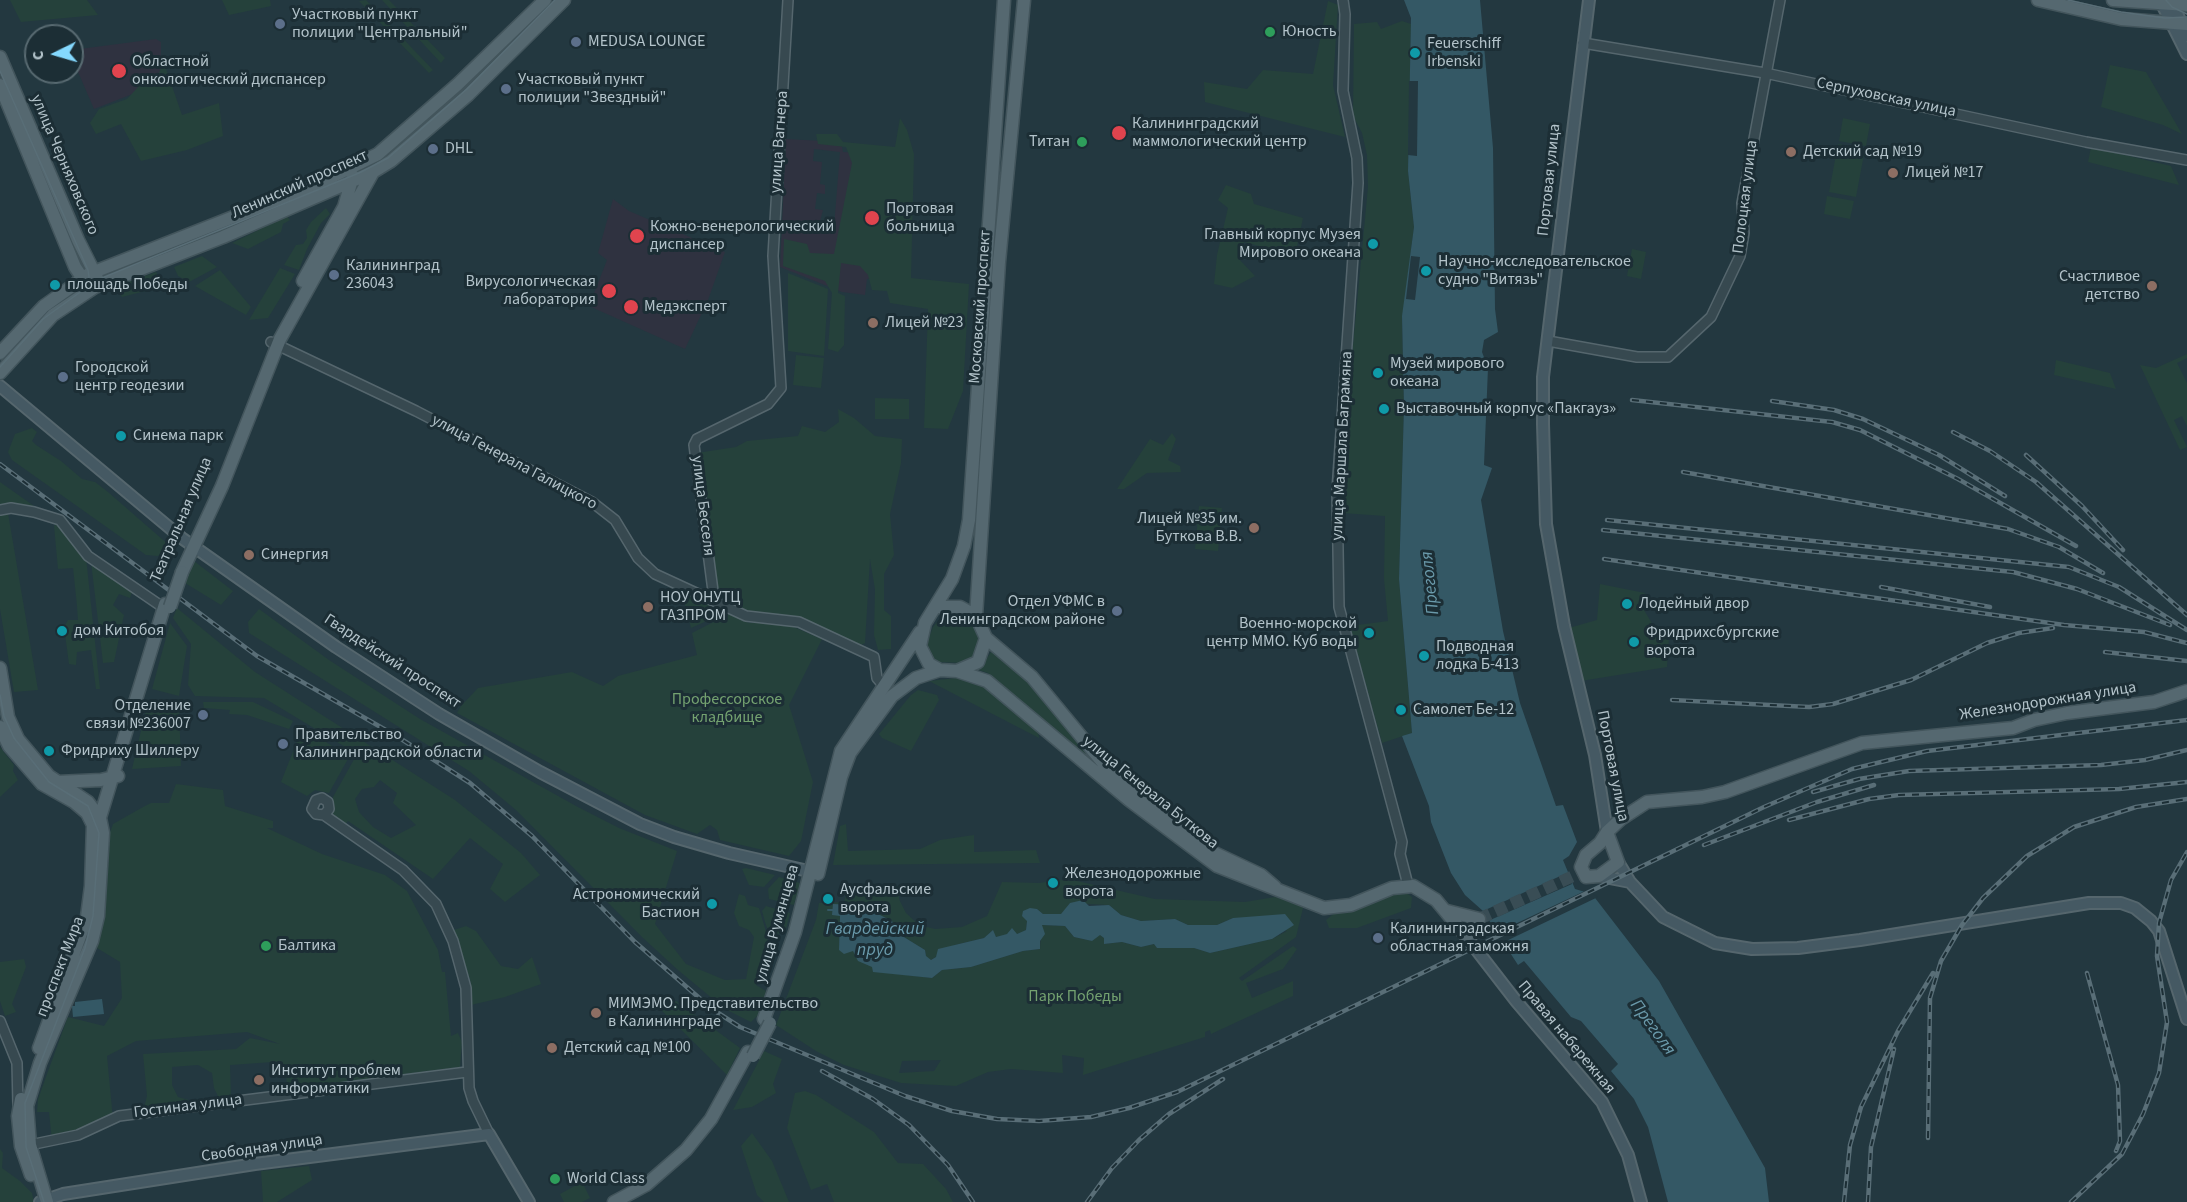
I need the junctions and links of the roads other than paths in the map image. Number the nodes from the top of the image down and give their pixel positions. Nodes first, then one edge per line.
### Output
1 (545, 0) edge
2 (564, 0) edge
3 (788, 0) edge
4 (998, 0) edge
5 (1004, 0) edge
6 (1024, 0) edge
7 (1343, 0) edge
8 (1589, 0) edge
9 (1780, 0) edge
10 (2038, 0) edge
11 (2122, 0) edge
12 (2167, 2) edge
13 (2187, 5) edge
14 (1002, 16) junction
15 (2180, 24) edge
16 (2187, 36) edge
17 (1583, 43) junction
18 (2187, 54) edge
19 (0, 57) edge
20 (1765, 73) junction
21 (0, 85) edge
22 (2187, 160) edge
23 (373, 172) junction
24 (355, 175) junction
25 (329, 191) junction
26 (991, 197) junction
27 (1005, 199) junction
28 (357, 202) junction
29 (338, 217) junction
30 (94, 272) junction
31 (82, 279) junction
32 (95, 287) junction
33 (1548, 341) junction
34 (274, 343) junction
35 (0, 353) edge
36 (0, 373) edge
37 (0, 386) edge
38 (780, 391) joint
39 (0, 510) edge
40 (191, 544) junction
41 (711, 598) junction
42 (166, 606) junction
43 (937, 607) junction
44 (976, 616) junction
45 (925, 623) junction
46 (986, 638) junction
47 (0, 668) edge
48 (940, 670) junction
49 (957, 671) junction
50 (883, 685) junction
51 (2187, 691) edge
52 (3, 706) edge
53 (4, 731) edge
54 (119, 776) junction
55 (57, 782) junction
56 (112, 794) junction
57 (74, 802) junction
58 (88, 802) junction
59 (324, 815) dead end
60 (100, 818) junction
61 (99, 832) junction
62 (1607, 832) junction
63 (1618, 862) junction
64 (814, 873) junction
65 (1599, 876) junction
66 (1630, 882) junction
67 (1408, 885) junction
68 (1278, 890) junction
69 (1447, 911) junction
70 (1479, 927) junction
71 (1465, 935) junction
72 (1484, 959) junction
73 (2187, 1019) edge
74 (0, 1021) edge
75 (751, 1054) junction
76 (467, 1072) junction
77 (18, 1116) junction
78 (489, 1134) junction
79 (25, 1146) junction
80 (44, 1201) edge
81 (529, 1202) edge
82 (615, 1202) edge
83 (629, 1202) edge
84 (1641, 1202) edge

1 - 24 main road, Ленинский проспект
2 - 23 main road, Ленинский проспект
3 - 38 street, улица Вагнера
4 - 14 main road
5 - 14 main road, Московский проспект
6 - 27 main road, Московский проспект
7 - 67 street, улица Маршала Баграмяна
8 - 17 main road, Портовая улица
9 - 20 street, Полоцкая улица
10 - 15 main road
11 - 12 main road
12 - 13 main road
12 - 15 main road
14 - 26 main road, Московский проспект
15 - 16 main road
15 - 18 main road
17 - 20 street, Серпуховская улица
17 - 33 main road, Портовая улица
19 - 30 main road, улица Черняховского
20 - 22 street, Серпуховская улица
20 - 33 street, Полоцкая улица
21 - 31 main road, улица Черняховского
23 - 24 main road, Ленинский проспект
23 - 28 main road, Театральная улица
24 - 25 main road, Ленинский проспект
24 - 28 main road
24 - 29 main road, Театральная улица
24 - 30 main road, Ленинский проспект
25 - 29 main road
25 - 32 main road, Ленинский проспект
26 - 27 main road
26 - 43 main road, Московский проспект
27 - 44 main road, Московский проспект
28 - 34 main road, Театральная улица
29 - 34 main road, Театральная улица
30 - 31 main road, Ленинский проспект
30 - 32 main road, улица Черняховского
31 - 32 main road, улица Черняховского
31 - 35 main road
32 - 36 main road
33 - 62 main road, Портовая улица
34 - 40 main road, Театральная улица
34 - 41 street, улица Генерала Галицкого
37 - 40 main road, Гвардейский проспект
38 - 41 street, улица Бесселя
39 - 42 street
40 - 42 main road, Театральная улица
40 - 64 main road, Гвардейский проспект
41 - 50 street, улица Генерала Галицкого
42 - 54 main road, Театральная улица
43 - 44 main road
43 - 45 main road, Московский проспект
44 - 46 main road, Московский проспект
45 - 48 main road
45 - 50 main road, улица Румянцева
46 - 49 main road
46 - 68 main road, улица Генерала Буткова
47 - 52 main road, проспект Мира
48 - 49 main road
48 - 64 main road, улица Румянцева
49 - 68 main road, улица Генерала Буткова
50 - 64 main road, улица Румянцева
51 - 62 main road, Железнодорожная улица
52 - 53 main road, проспект Мира
53 - 55 main road, проспект Мира
53 - 57 main road, проспект Мира
54 - 55 main road
54 - 56 main road, Театральная улица
55 - 58 main road, проспект Мира
56 - 58 main road
56 - 60 main road, Театральная улица
56 - 61 main road, Театральная улица
57 - 58 main road
57 - 61 main road, проспект Мира
58 - 60 main road, проспект Мира
59 - 76 street
60 - 61 main road, проспект Мира
61 - 77 main road, проспект Мира
61 - 79 main road, проспект Мира
62 - 63 main road, Портовая улица
62 - 65 main road, Железнодорожная улица
63 - 65 main road
63 - 66 main road, Портовая улица
64 - 75 main road, улица Румянцева
65 - 66 main road, Железнодорожная улица
66 - 73 main road, Портовая улица
67 - 68 main road
67 - 69 main road
69 - 70 main road
69 - 71 main road
70 - 71 main road
70 - 72 main road
71 - 72 main road, Правая набережная
72 - 84 main road, Правая набережная
74 - 77 street
75 - 82 main road, улица Румянцева
75 - 83 main road, улица Румянцева
76 - 78 street
76 - 79 street, Гостиная улица
77 - 79 main road, проспект Мира
78 - 80 main road, Свободная улица
78 - 81 main road
79 - 80 main road, проспект Мира

